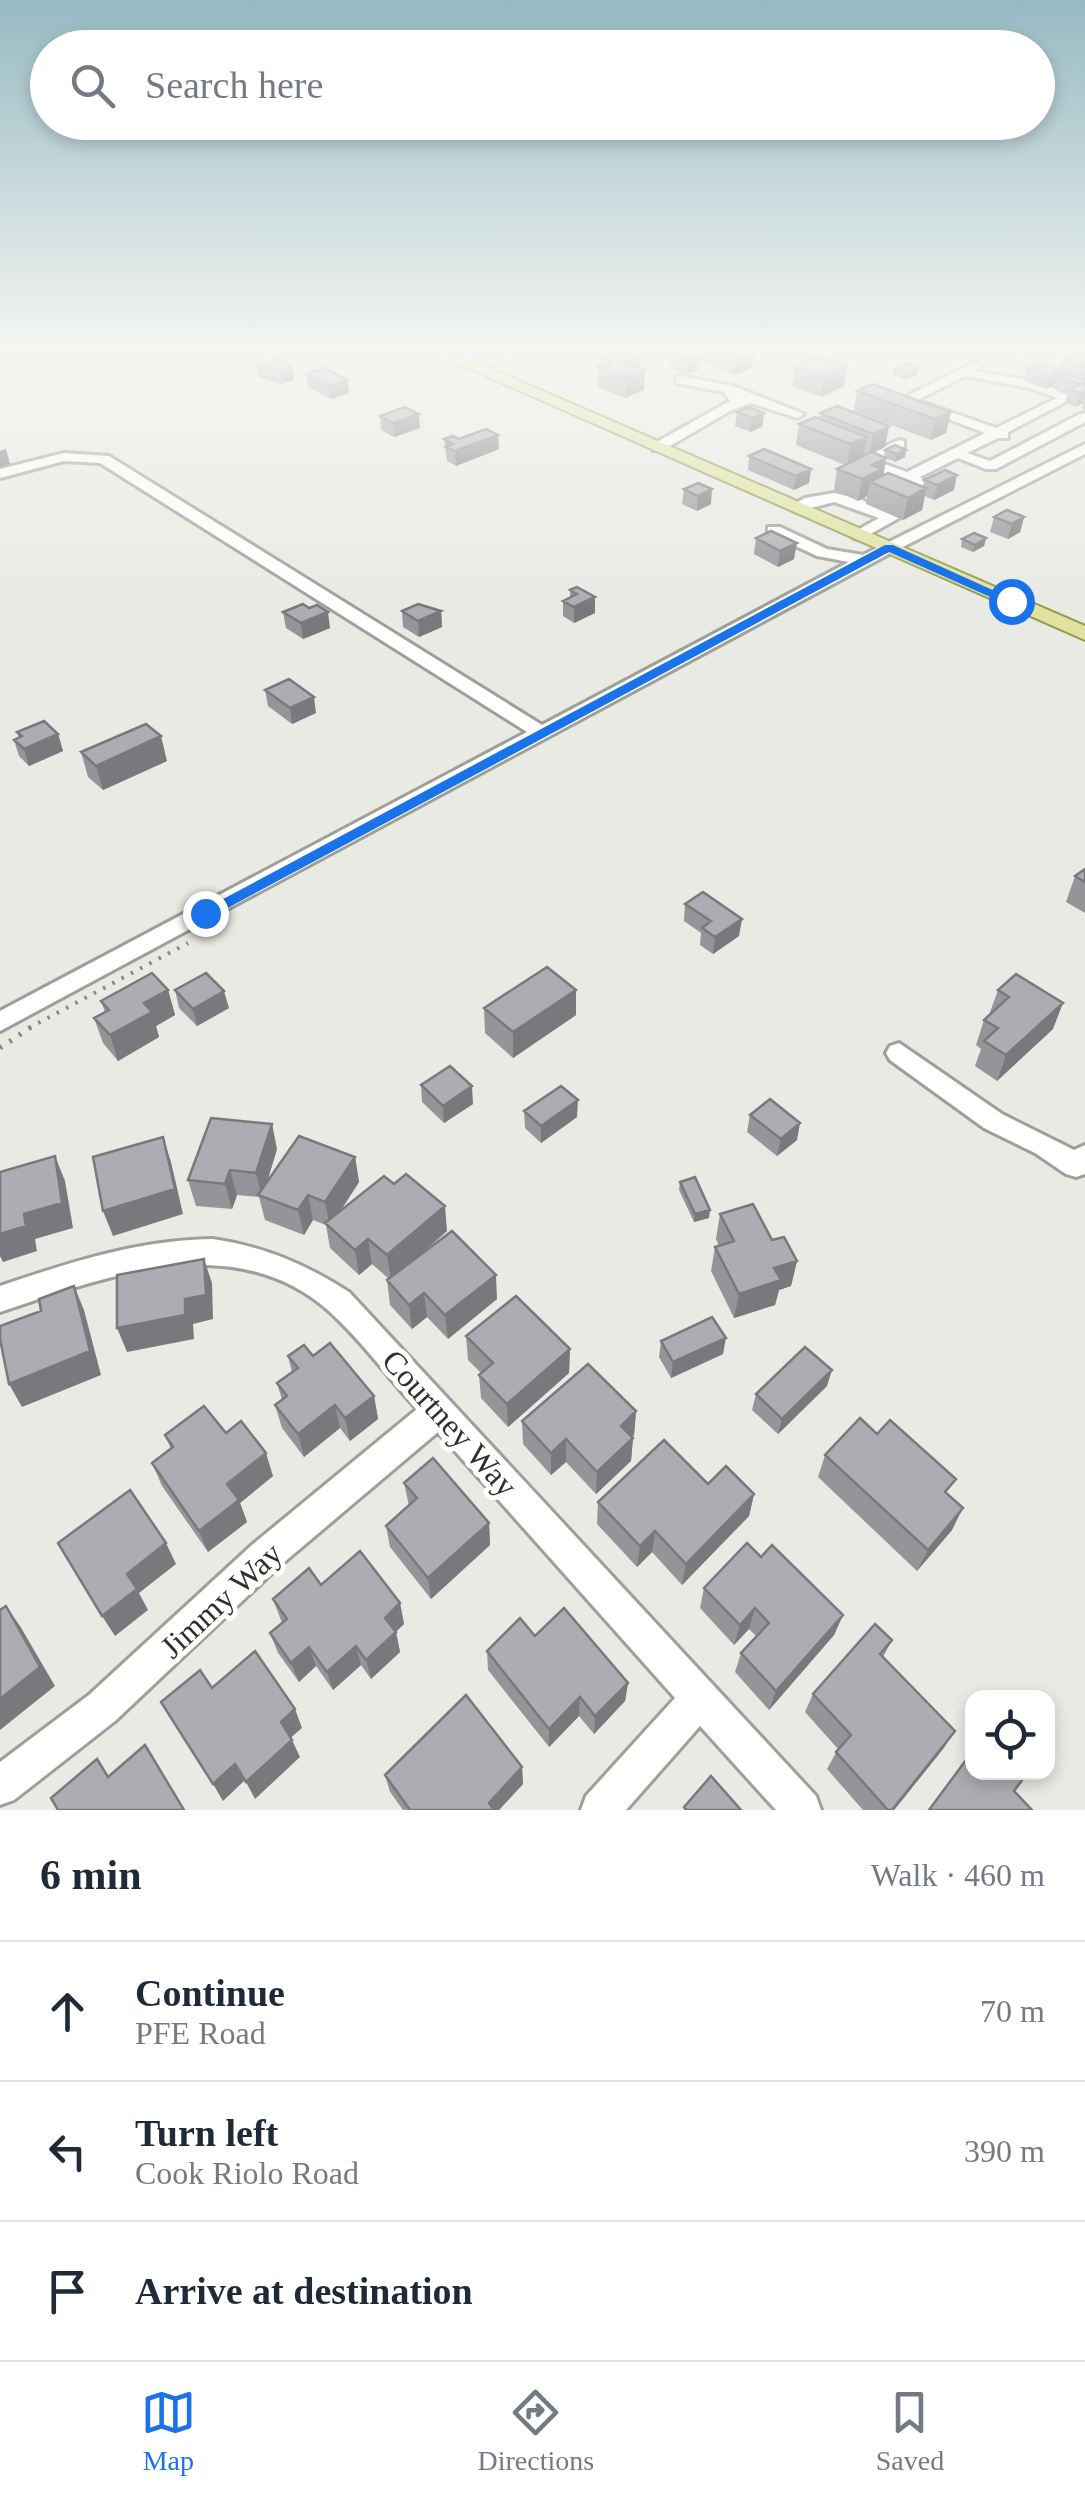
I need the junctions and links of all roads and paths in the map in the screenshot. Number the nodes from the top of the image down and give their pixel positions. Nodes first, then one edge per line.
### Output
1 (636, 437) edge
2 (674, 437) edge
3 (994, 437) edge
4 (996, 437) edge
5 (1045, 437) edge
6 (1047, 437) edge
7 (899, 444) edge
8 (658, 447) junction
9 (1083, 449) edge
10 (991, 466) junction
11 (0, 474) edge
12 (907, 478) junction
13 (1025, 479) junction
14 (916, 493) edge
15 (803, 504) junction
16 (774, 530) edge
17 (867, 531) junction
18 (889, 548) junction
19 (865, 560) junction
20 (1085, 634) edge
21 (542, 733) junction
22 (0, 1022) edge
23 (899, 1053) dead end
24 (1080, 1161) edge
25 (0, 1299) edge
26 (439, 1411) junction
27 (700, 1698) junction
28 (0, 1786) edge
29 (600, 1810) edge
30 (802, 1810) edge

1 - 8 main road
2 - 8 street
3 - 12 street
4 - 10 street
5 - 10 street
6 - 9 street
7 - 12 street
8 - 15 main road
9 - 13 street
10 - 13 street
11 - 21 street
12 - 14 street
13 - 18 street
15 - 17 main road
15 - 17 street
16 - 19 street
17 - 18 main road
18 - 19 street
18 - 20 main road
19 - 21 street
21 - 22 street
23 - 24 street
25 - 26 street, Courtney Way
26 - 27 street, Courtney Way
26 - 28 street, Jimmy Way
27 - 29 street
27 - 30 street, Courtney Way

